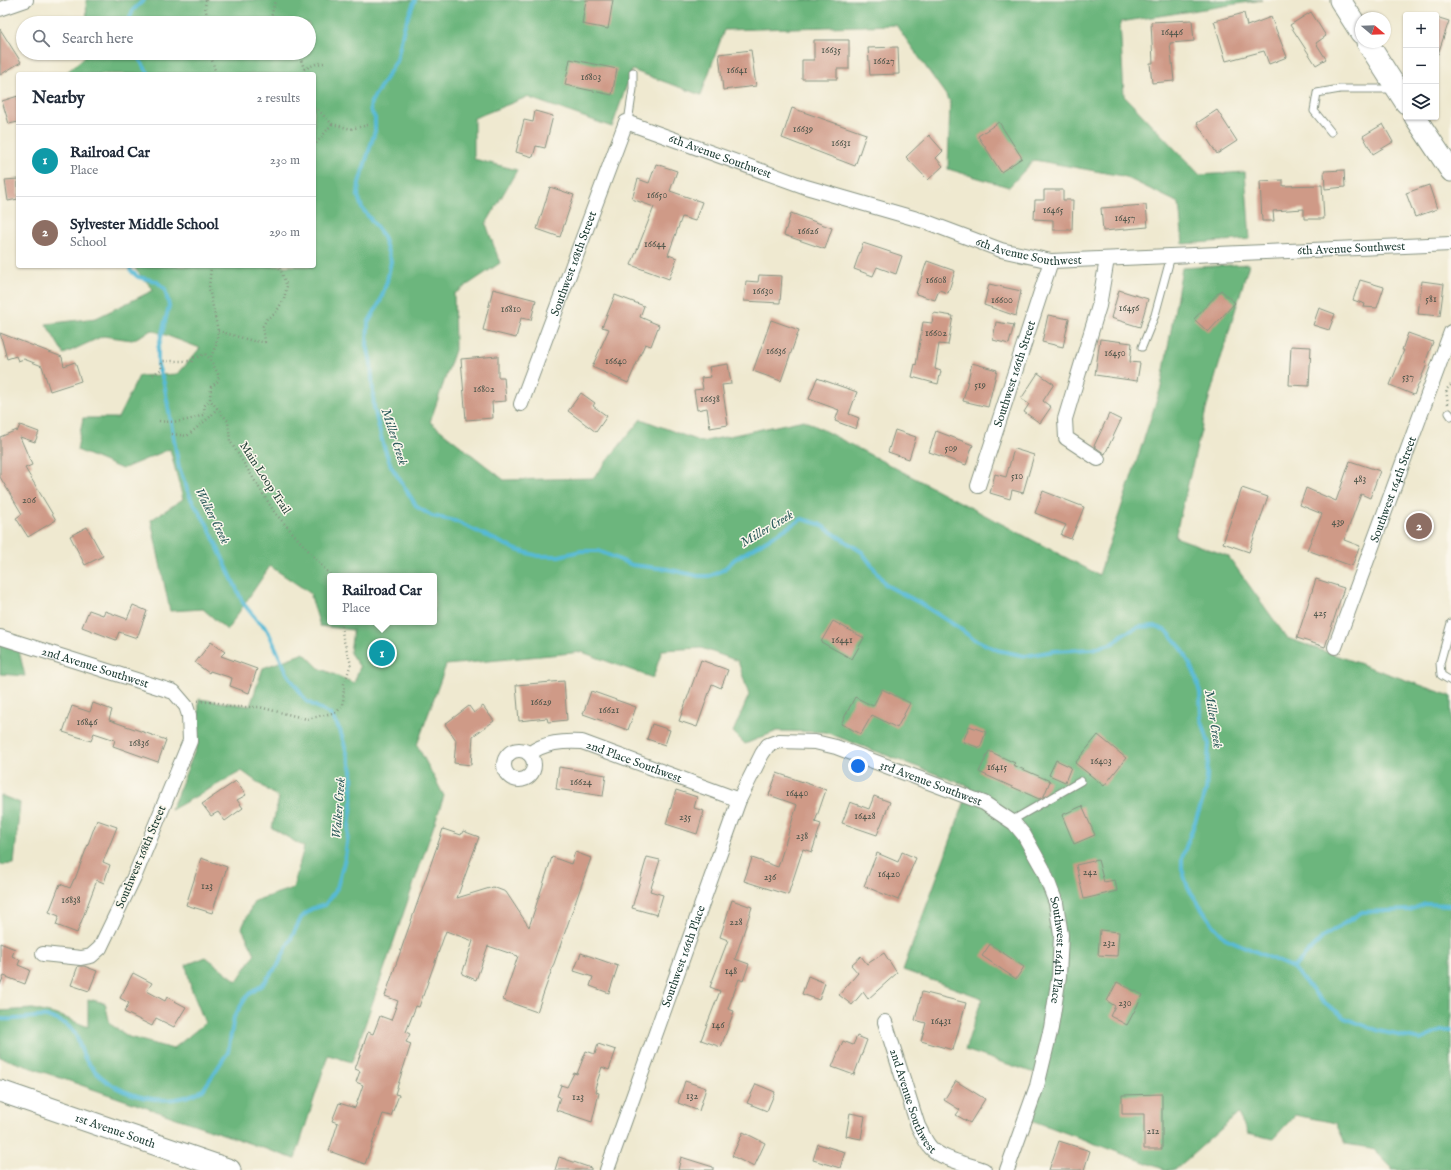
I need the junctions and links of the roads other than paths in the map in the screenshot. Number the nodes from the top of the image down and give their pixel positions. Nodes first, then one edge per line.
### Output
1 (26, 0) edge
2 (1340, 0) edge
3 (0, 9) edge
4 (1355, 24) edge
5 (1371, 48) edge
6 (633, 72) dead end
7 (1402, 96) edge
8 (1417, 120) edge
9 (627, 122) junction
10 (1331, 132) dead end
11 (1451, 171) edge
12 (1451, 244) edge
13 (1170, 256) junction
14 (1107, 259) junction
15 (1051, 261) junction
16 (1451, 332) edge
17 (1142, 347) dead end
18 (521, 404) dead end
19 (1098, 459) dead end
20 (978, 486) dead end
21 (1451, 623) edge
22 (0, 637) edge
23 (1335, 647) dead end
24 (1451, 681) edge
25 (184, 703) joint
26 (768, 746) joint
27 (529, 754) dead end
28 (1081, 781) dead end
29 (739, 800) junction
30 (1011, 821) junction
31 (1043, 869) joint
32 (43, 954) dead end
33 (885, 1022) dead end
34 (0, 1091) edge
35 (230, 1170) edge
36 (606, 1170) edge
37 (984, 1170) edge
38 (1007, 1170) edge

1 - 3 street
2 - 4 main road
5 - 7 main road
6 - 9 lane
7 - 10 lane
8 - 11 main road
9 - 15 street, 6th Avenue Southwest
9 - 18 street, Southwest 168th Street
12 - 13 street, 6th Avenue Southwest
13 - 14 street, 6th Avenue Southwest
13 - 17 lane
14 - 15 street, 6th Avenue Southwest
14 - 19 street
15 - 20 street, Southwest 166th Street
16 - 23 street, Southwest 164th Street
21 - 24 lane
22 - 25 street, 2nd Avenue Southwest
25 - 32 street, Southwest 168th Street
26 - 29 street, Southwest 166th Place
26 - 30 street, 3rd Avenue Southwest
27 - 29 street, 2nd Place Southwest
28 - 30 lane
29 - 36 street, Southwest 166th Place
30 - 31 street, 3rd Avenue Southwest
31 - 38 street, Southwest 164th Place
33 - 37 street, 2nd Avenue Southwest
34 - 35 main road, 1st Avenue South

